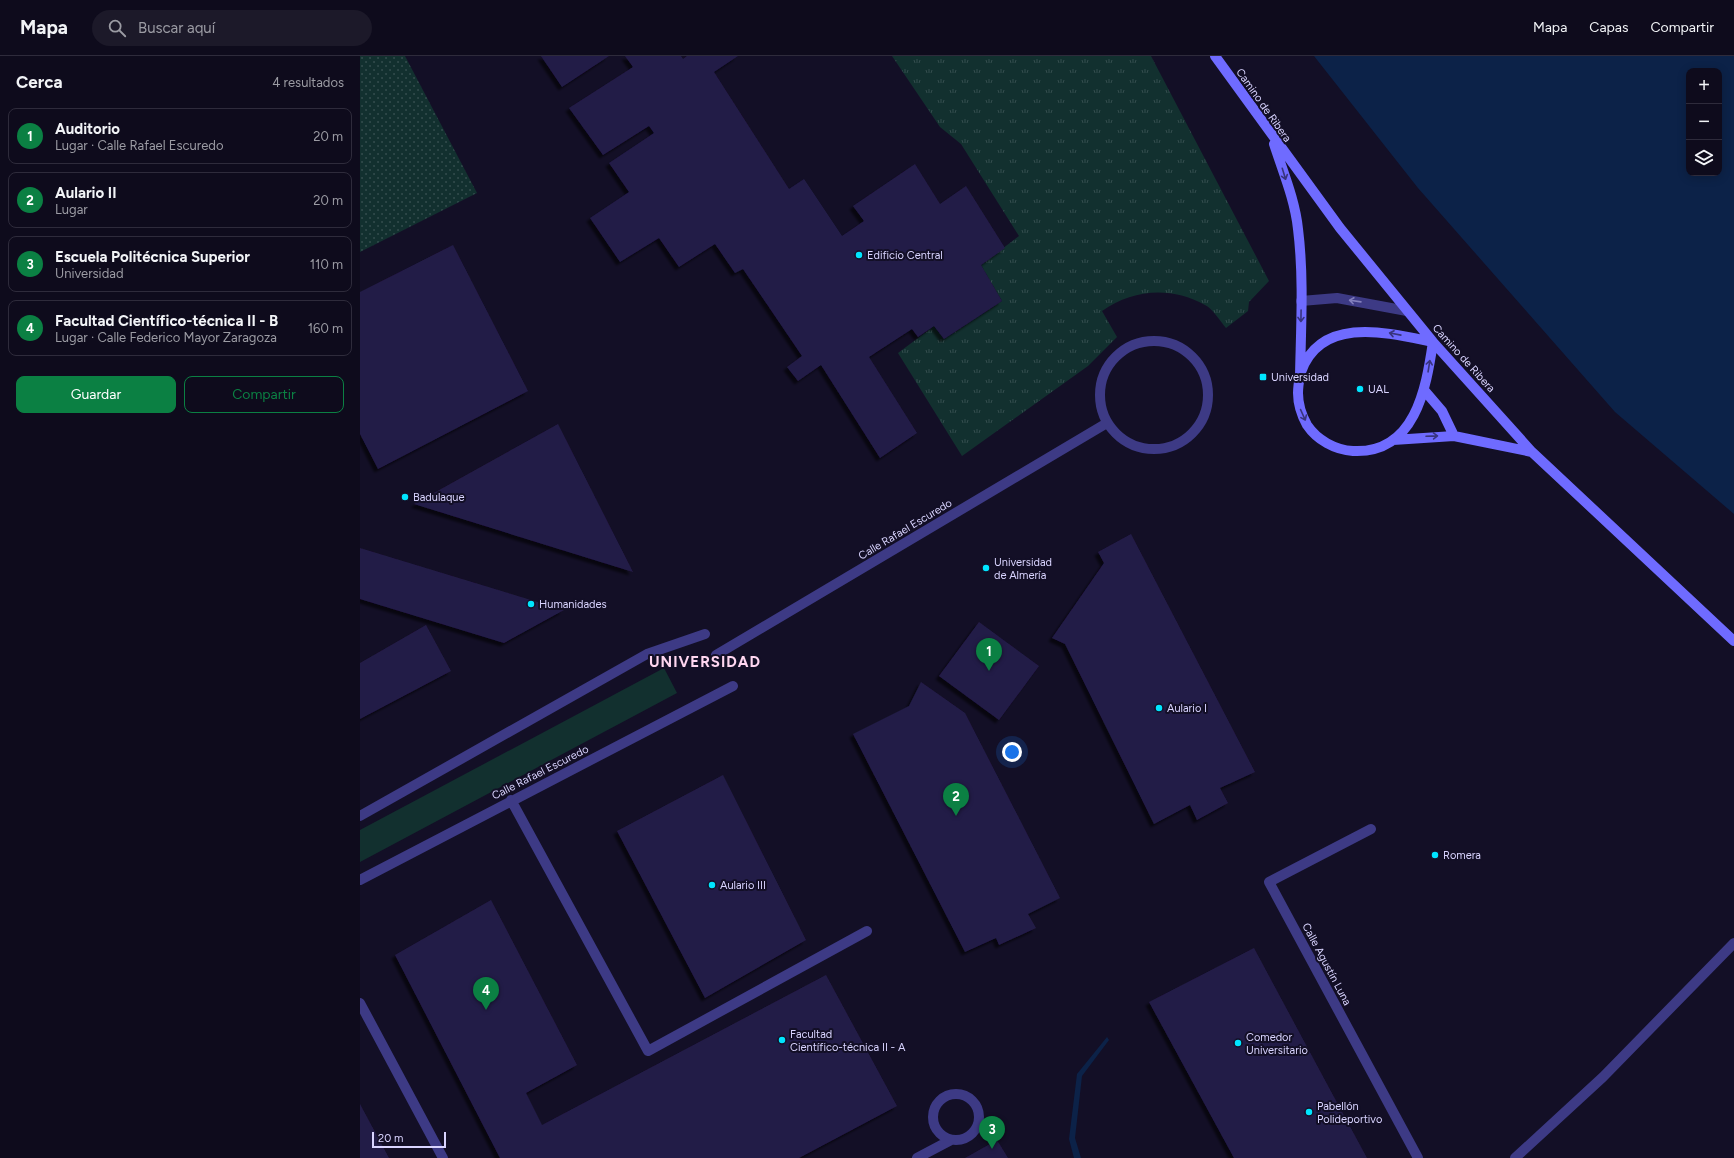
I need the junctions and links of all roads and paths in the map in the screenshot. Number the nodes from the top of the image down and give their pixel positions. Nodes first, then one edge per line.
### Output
1 (1215, 56) edge
2 (1272, 137) junction
3 (1301, 301) junction
4 (1407, 311) junction
5 (1433, 342) junction
6 (1299, 377) junction
7 (1424, 390) junction
8 (1107, 423) junction
9 (1454, 436) junction
10 (1393, 440) junction
11 (1532, 452) junction
12 (705, 634) dead end
13 (1734, 641) edge
14 (716, 656) dead end
15 (733, 686) dead end
16 (511, 800) junction
17 (360, 816) edge
18 (1371, 829) dead end
19 (360, 880) edge
20 (867, 931) dead end
21 (1734, 943) edge
22 (360, 1003) edge
23 (951, 1140) junction
24 (444, 1158) edge
25 (917, 1158) edge
26 (1418, 1158) edge
27 (1515, 1158) edge

1 - 2 street, Camino de Ribera
2 -> 3 street
2 - 4 street, Camino de Ribera
4 -> 3 street
3 -> 6 street
4 - 5 street, Camino de Ribera
5 -> 6 street
7 -> 5 street
5 - 11 street, Camino de Ribera
6 -> 10 street
7 - 9 street
7 - 10 street
8 - 8 street
8 - 14 street, Calle Rafael Escuredo
10 -> 9 street
9 - 11 street
11 - 13 street, Camino de Ribera
12 - 17 street
15 - 16 street, Calle Rafael Escuredo
16 - 19 street, Calle Rafael Escuredo
16 - 20 street
18 - 26 street, Calle Agustín Luna
21 - 27 street
22 - 24 street
23 - 23 street
23 - 25 street

